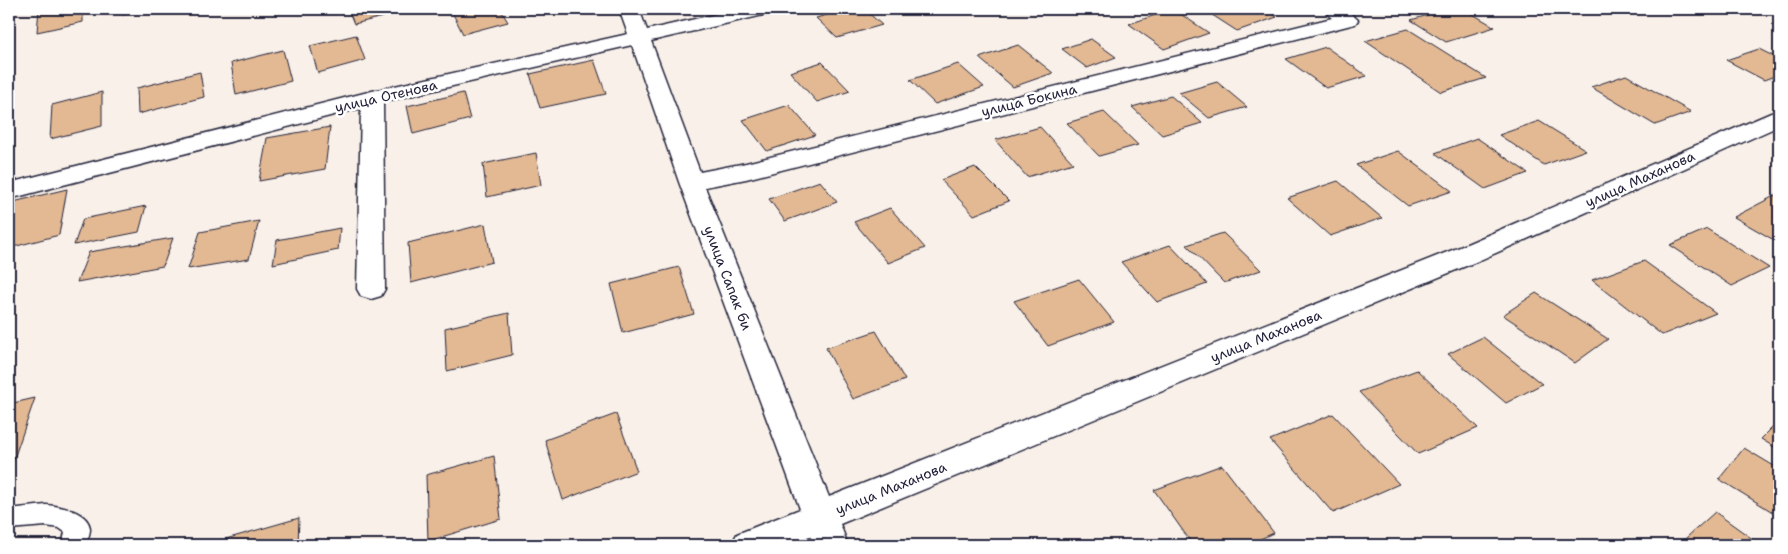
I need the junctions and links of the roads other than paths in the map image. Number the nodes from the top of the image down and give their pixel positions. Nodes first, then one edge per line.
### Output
1 (629, 9) edge
2 (765, 9) edge
3 (1333, 9) edge
4 (639, 38) junction
5 (372, 98) junction
6 (1779, 118) edge
7 (691, 182) junction
8 (9, 191) edge
9 (371, 289) dead end
10 (819, 516) junction
11 (9, 519) edge
12 (74, 545) edge
13 (749, 545) edge
14 (831, 545) edge

1 - 4 street, улица Сапак би
2 - 4 street, улица Отенова
3 - 7 street, улица Бокина
4 - 5 street, улица Отенова
4 - 7 street, улица Сапак би
5 - 8 street, улица Отенова
5 - 9 street
6 - 10 street, улица Маханова
7 - 10 street, улица Сапак би
10 - 13 street, улица Маханова
10 - 14 street, улица Сапак би
11 - 12 lane

